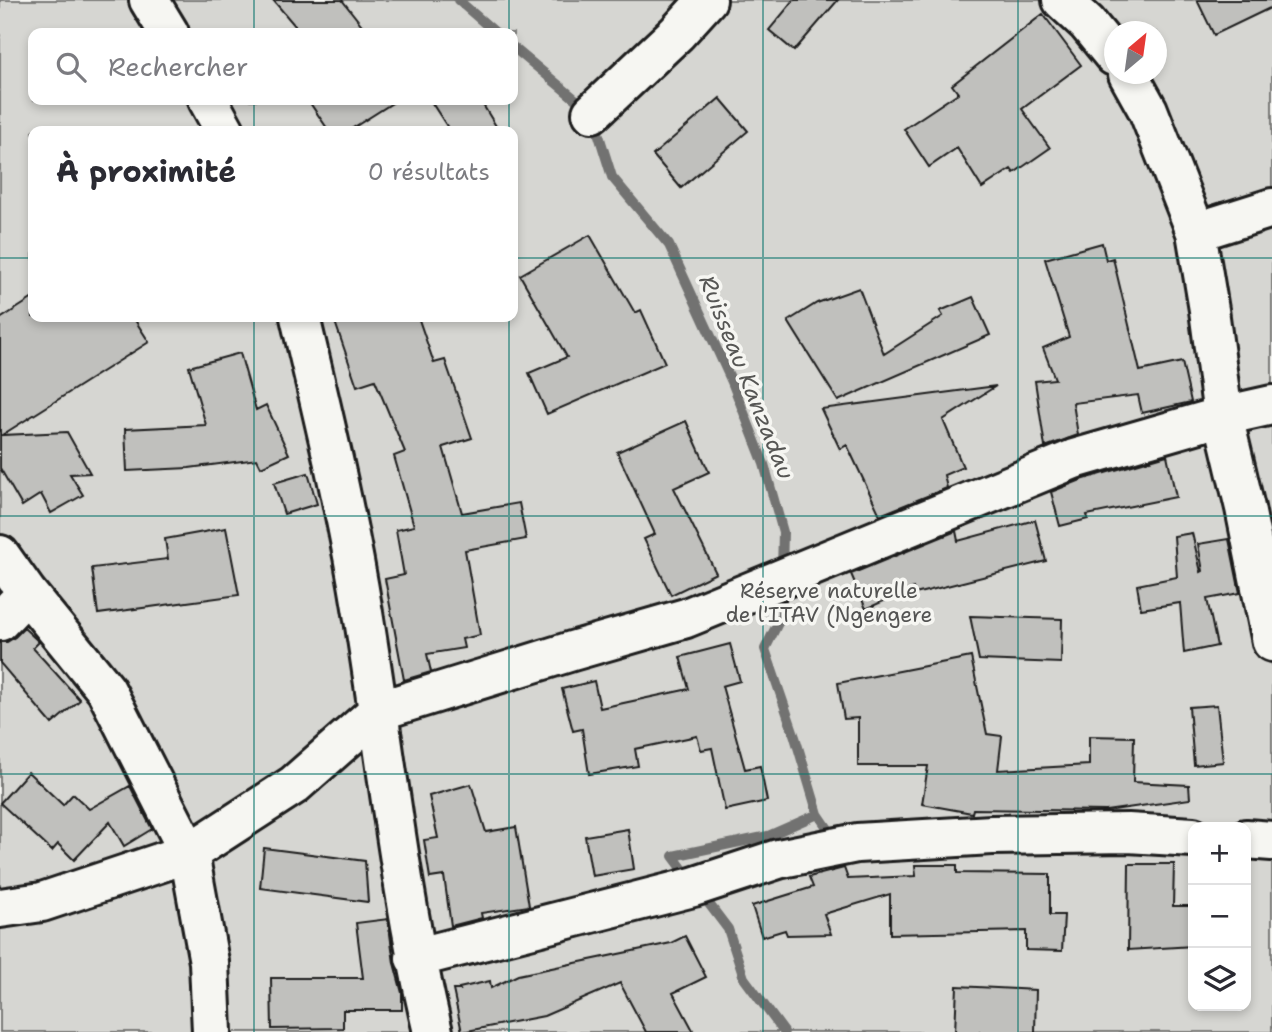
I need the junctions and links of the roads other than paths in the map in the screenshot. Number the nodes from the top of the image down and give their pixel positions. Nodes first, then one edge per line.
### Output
1 (707, 0) edge
2 (1062, 0) edge
3 (1104, 43) edge
4 (1134, 84) edge
5 (211, 105) edge
6 (592, 113) dead end
7 (222, 126) edge
8 (1272, 208) edge
9 (1196, 232) junction
10 (301, 322) edge
11 (1272, 405) edge
12 (1223, 416) junction
13 (0, 555) edge
14 (27, 593) junction
15 (0, 621) edge
16 (1272, 642) edge
17 (378, 712) junction
18 (1188, 837) edge
19 (1251, 839) edge
20 (1272, 841) edge
21 (189, 853) junction
22 (0, 908) edge
23 (415, 958) junction
24 (212, 1032) edge
25 (433, 1032) edge

1 - 6 street
2 - 3 street
4 - 9 street
5 - 7 street
8 - 9 street
9 - 12 street
10 - 17 street
11 - 12 street
12 - 16 street
12 - 17 street
13 - 14 street
14 - 15 street
14 - 21 street
17 - 21 street
17 - 23 street
18 - 23 street
19 - 20 street
21 - 22 street
21 - 24 street
23 - 25 street

